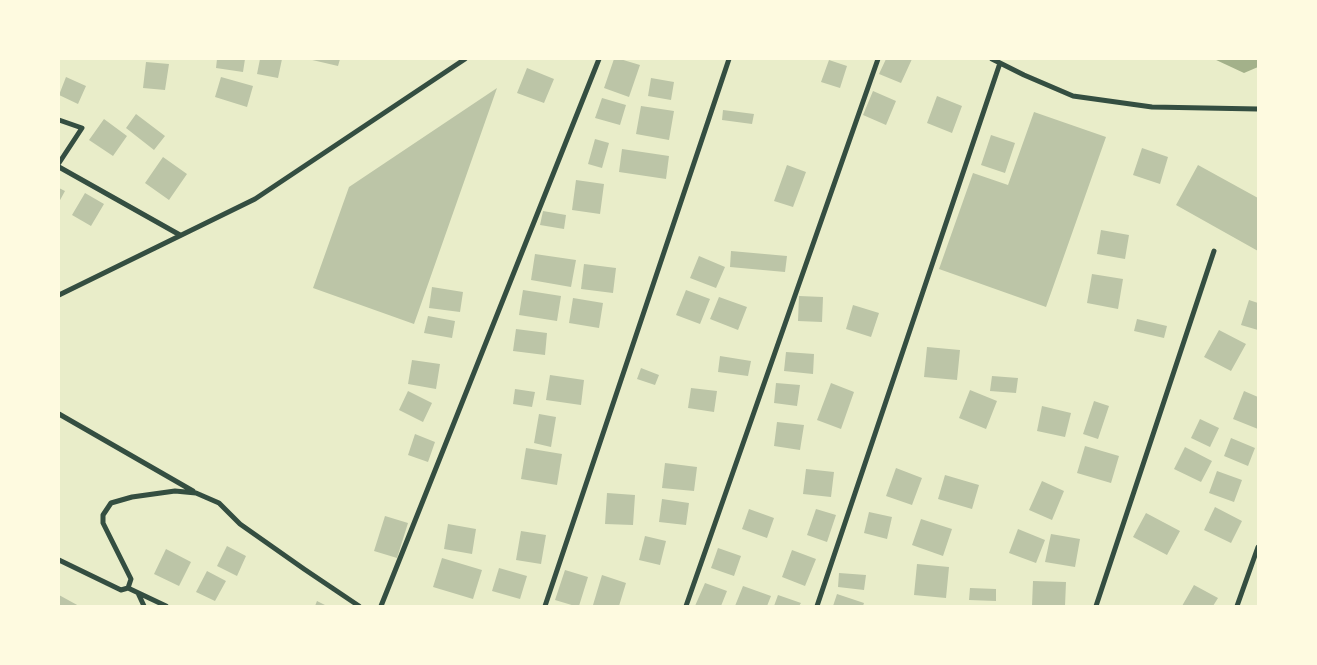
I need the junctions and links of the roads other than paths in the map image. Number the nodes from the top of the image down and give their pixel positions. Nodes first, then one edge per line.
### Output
1 (463, 59) edge
2 (599, 59) edge
3 (729, 59) edge
4 (878, 59) edge
5 (992, 59) edge
6 (1000, 63) junction
7 (1258, 109) edge
8 (59, 120) edge
9 (59, 163) edge
10 (59, 167) edge
11 (180, 235) junction
12 (1214, 251) dead end
13 (59, 295) edge
14 (59, 414) edge
15 (196, 493) junction
16 (1258, 547) edge
17 (59, 560) edge
18 (128, 588) junction
19 (138, 593) junction
20 (144, 606) edge
21 (166, 606) edge
22 (359, 606) edge
23 (381, 606) edge
24 (545, 606) edge
25 (686, 606) edge
26 (817, 606) edge
27 (1096, 606) edge
28 (1237, 606) edge

1 - 11 street
2 - 23 street
3 - 24 street
4 - 25 street
5 - 6 street
6 - 7 street
6 - 26 street
8 - 9 street
10 - 11 street
11 - 13 street
12 - 27 street
14 - 15 street
15 - 18 street
15 - 22 street
16 - 28 street
17 - 18 street
18 - 19 street
19 - 20 street
19 - 21 street

